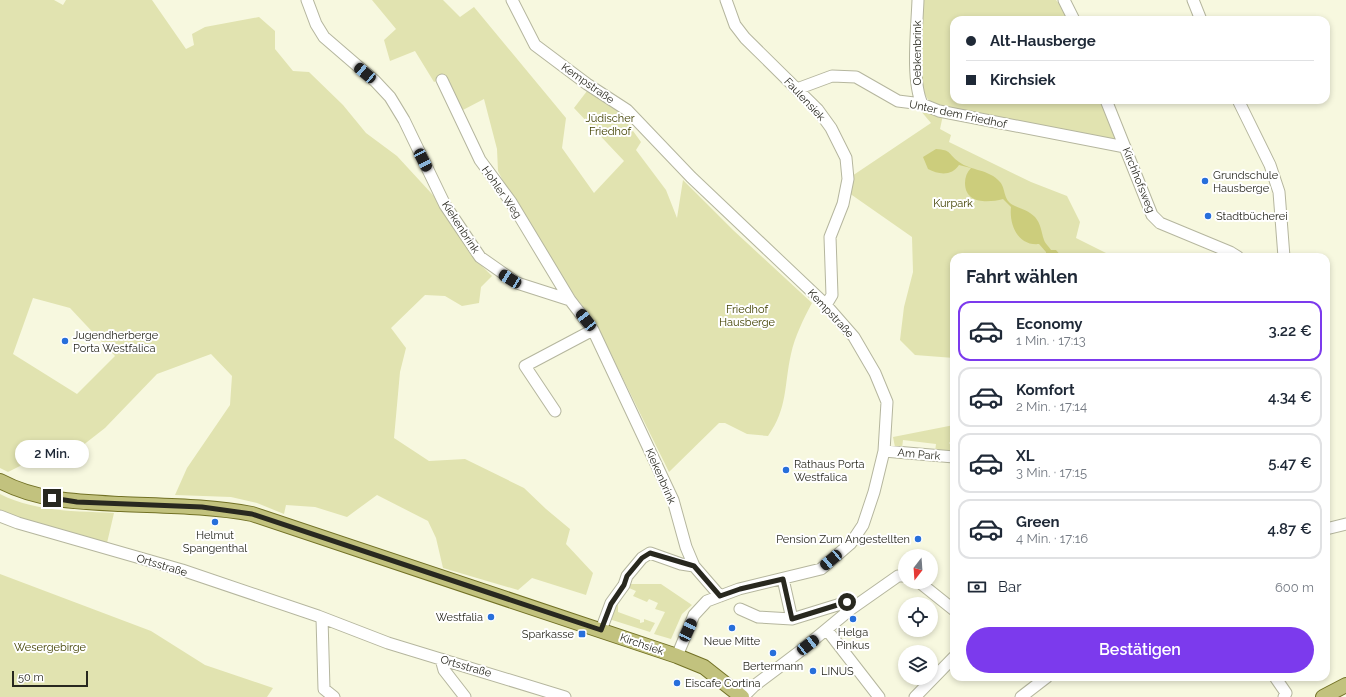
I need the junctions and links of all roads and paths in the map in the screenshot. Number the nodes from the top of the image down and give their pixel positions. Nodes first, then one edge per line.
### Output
1 (307, 0) edge
2 (512, 0) edge
3 (726, 0) edge
4 (918, 0) edge
5 (1064, 0) edge
6 (1193, 0) edge
7 (1072, 16) edge
8 (1199, 16) edge
9 (442, 80) dead end
10 (797, 89) junction
11 (922, 104) junction
12 (1108, 104) edge
13 (1240, 104) edge
14 (1125, 147) junction
15 (1232, 253) edge
16 (1284, 253) edge
17 (570, 300) junction
18 (826, 305) junction
19 (593, 330) junction
20 (555, 410) dead end
21 (884, 451) junction
22 (950, 457) edge
23 (0, 481) edge
24 (0, 516) edge
25 (1346, 524) edge
26 (1330, 528) edge
27 (694, 566) junction
28 (898, 576) edge
29 (783, 579) junction
30 (928, 589) edge
31 (720, 596) junction
32 (950, 607) edge
33 (740, 609) dead end
34 (851, 609) junction
35 (322, 618) junction
36 (792, 619) junction
37 (601, 630) junction
38 (827, 630) junction
39 (677, 656) junction
40 (441, 659) junction
41 (950, 661) edge
42 (1042, 681) edge
43 (1278, 681) edge
44 (1346, 685) edge
45 (1346, 688) edge
46 (334, 697) edge
47 (465, 697) edge
48 (565, 697) edge
49 (742, 697) edge
50 (879, 697) edge
51 (915, 697) edge
52 (1021, 697) edge
53 (1284, 697) edge
54 (1323, 697) edge
55 (1333, 697) edge

1 - 17 street, Kiekenbrink
2 - 18 street, Kempstraße
3 - 10 street, Faulensiek
4 - 11 street, Oebkenbrink
5 - 7 street
6 - 8 street
9 - 17 street, Hohler Weg
10 - 11 street, Unter dem Friedhof
10 - 18 street, Faulensiek
11 - 14 street, Unter dem Friedhof
12 - 14 street, Kirchhofsweg
13 - 16 street
14 - 15 street, Kirchhofsweg
17 - 19 street, Kiekenbrink
18 - 21 street, Kempstraße
19 - 20 street
19 - 27 street, Kiekenbrink
21 - 22 street, Am Park
21 - 29 street, Kempstraße
23 - 37 main road, Kirchsiek
24 - 35 street, Ortsstraße
25 - 26 street
27 - 31 street, Kiekenbrink
27 - 37 street
28 - 34 street
29 - 31 street, Kempstraße
29 - 36 street
30 - 32 street
31 - 39 street, Kempstraße
33 - 36 street
34 - 36 street
34 - 38 street
35 - 40 street, Ortsstraße
35 - 46 street
37 - 39 main road, Kirchsiek
38 - 49 street
38 - 50 street
39 - 49 main road, Kirchsiek
40 - 47 street
40 - 48 street, Ortsstraße
41 - 51 street
42 - 52 street
43 - 53 street
44 - 54 main road
45 - 55 main road

